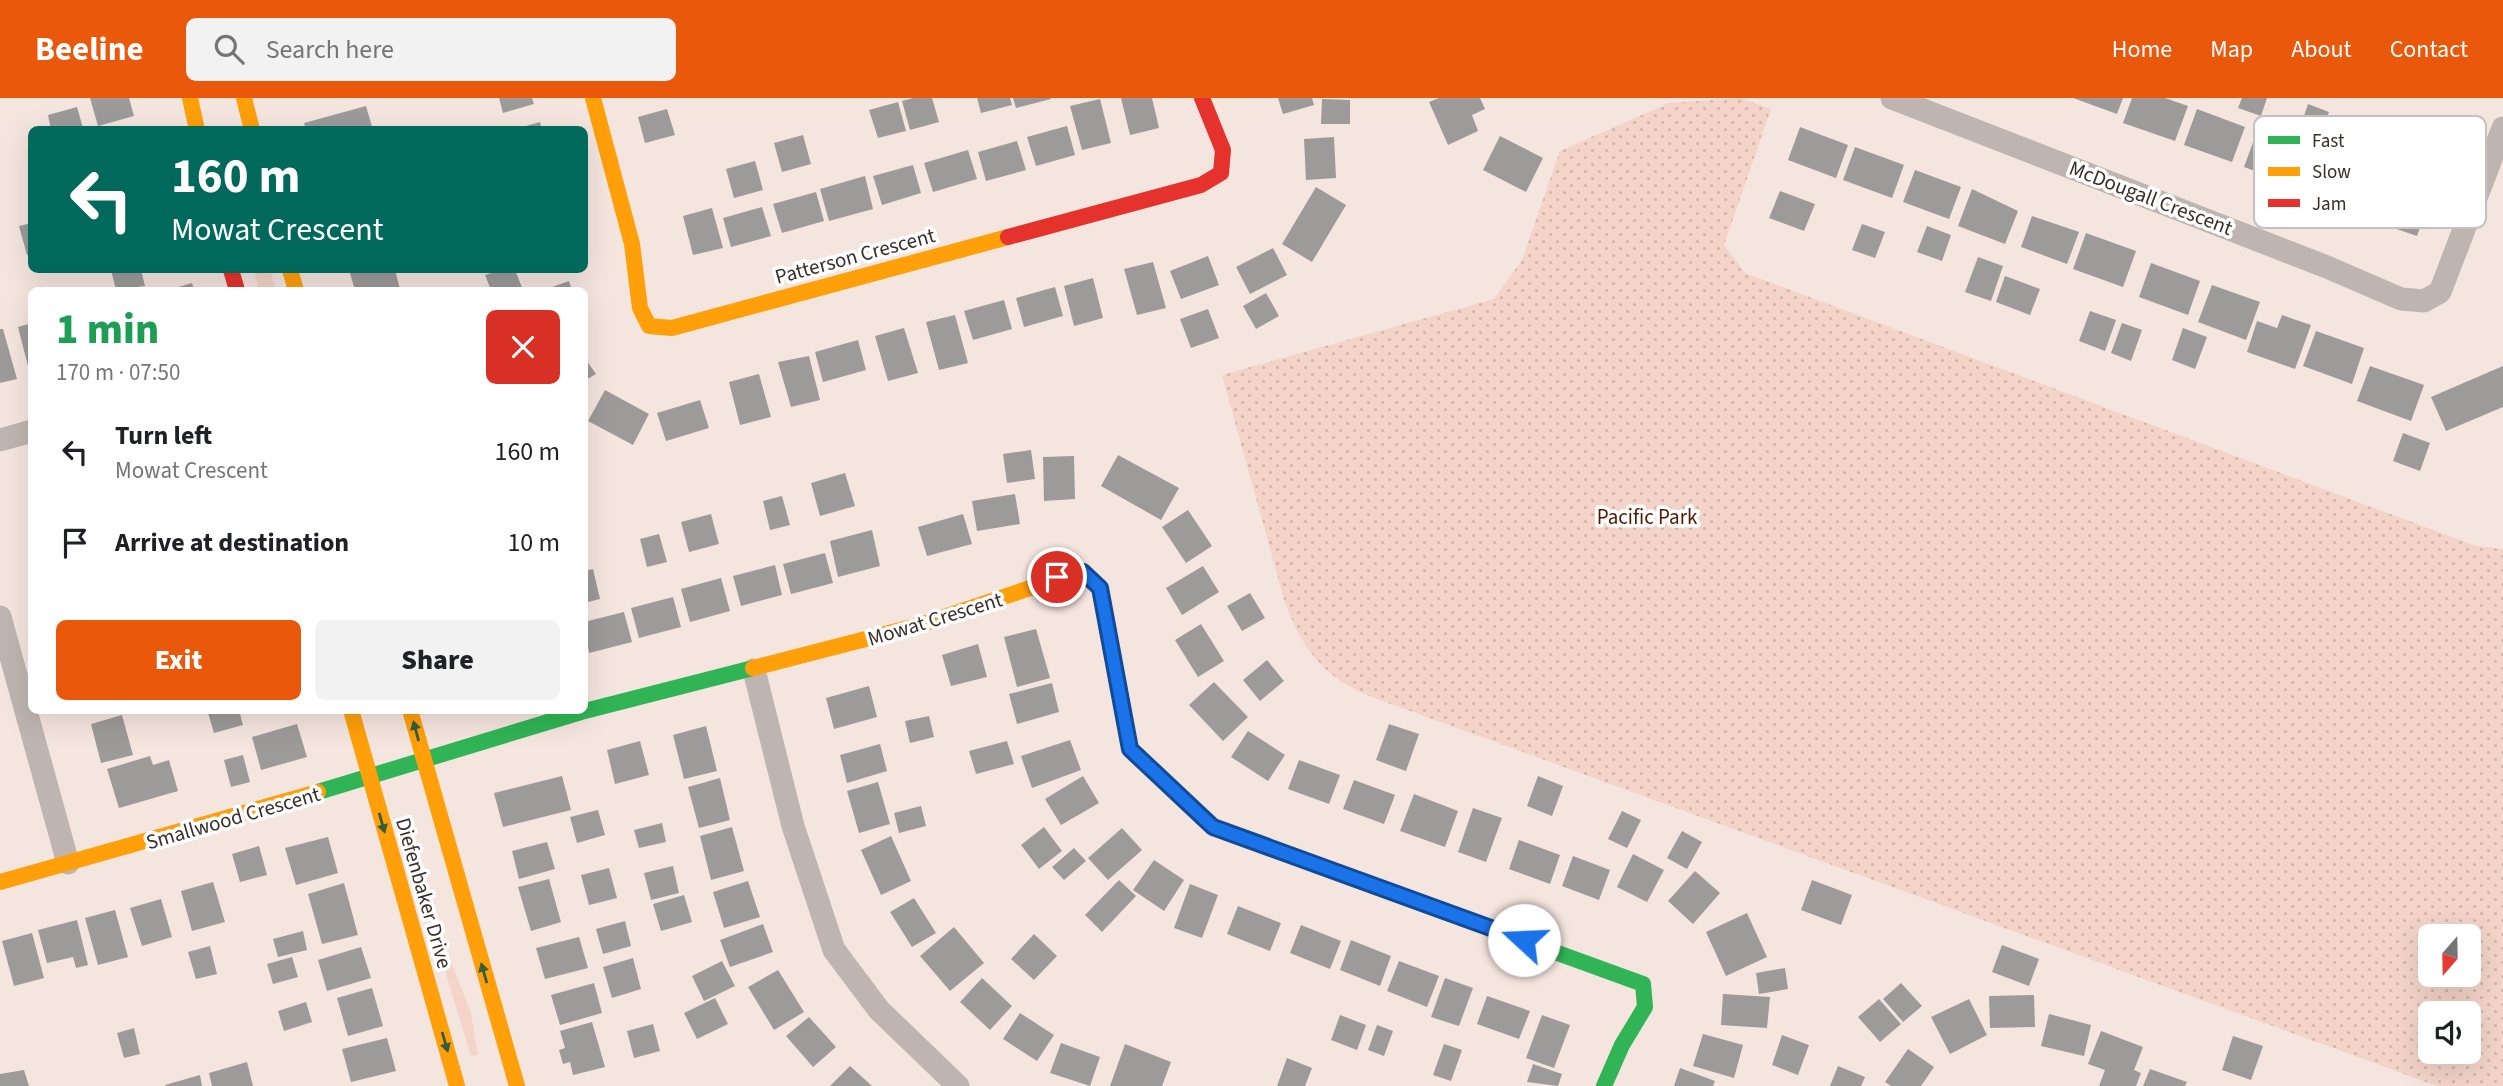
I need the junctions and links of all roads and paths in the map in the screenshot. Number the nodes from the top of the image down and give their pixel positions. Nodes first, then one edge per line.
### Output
1 (190, 98) edge
2 (243, 98) edge
3 (593, 98) edge
4 (1202, 98) edge
5 (1892, 98) edge
6 (196, 126) edge
7 (251, 126) edge
8 (2503, 128) edge
9 (2486, 172) edge
10 (2465, 228) edge
11 (28, 432) edge
12 (0, 440) edge
13 (0, 617) edge
14 (754, 670) junction
15 (588, 710) edge
16 (352, 714) edge
17 (412, 714) edge
18 (575, 714) edge
19 (424, 761) junction
20 (398, 770) joint
21 (369, 778) junction
22 (68, 863) junction
23 (0, 882) edge
24 (512, 1085) edge
25 (457, 1086) edge
26 (958, 1086) edge
27 (1604, 1086) edge

1 - 6 street
2 - 7 street
3 - 4 street, Patterson Crescent
5 - 10 street, McDougall Crescent
8 - 9 street, McDougall Crescent
11 - 12 street
13 - 22 street
14 - 15 street, Mowat Crescent
14 - 26 street
14 - 27 street, Mowat Crescent
16 - 21 street, Diefenbaker Drive
19 -> 17 street, Diefenbaker Drive
18 - 19 street, Mowat Crescent
19 - 20 street, Mowat Crescent
24 -> 19 street, Diefenbaker Drive
20 - 21 street, Smallwood Crescent
21 - 22 street, Smallwood Crescent
21 -> 25 street, Diefenbaker Drive
22 - 23 street, Smallwood Crescent

